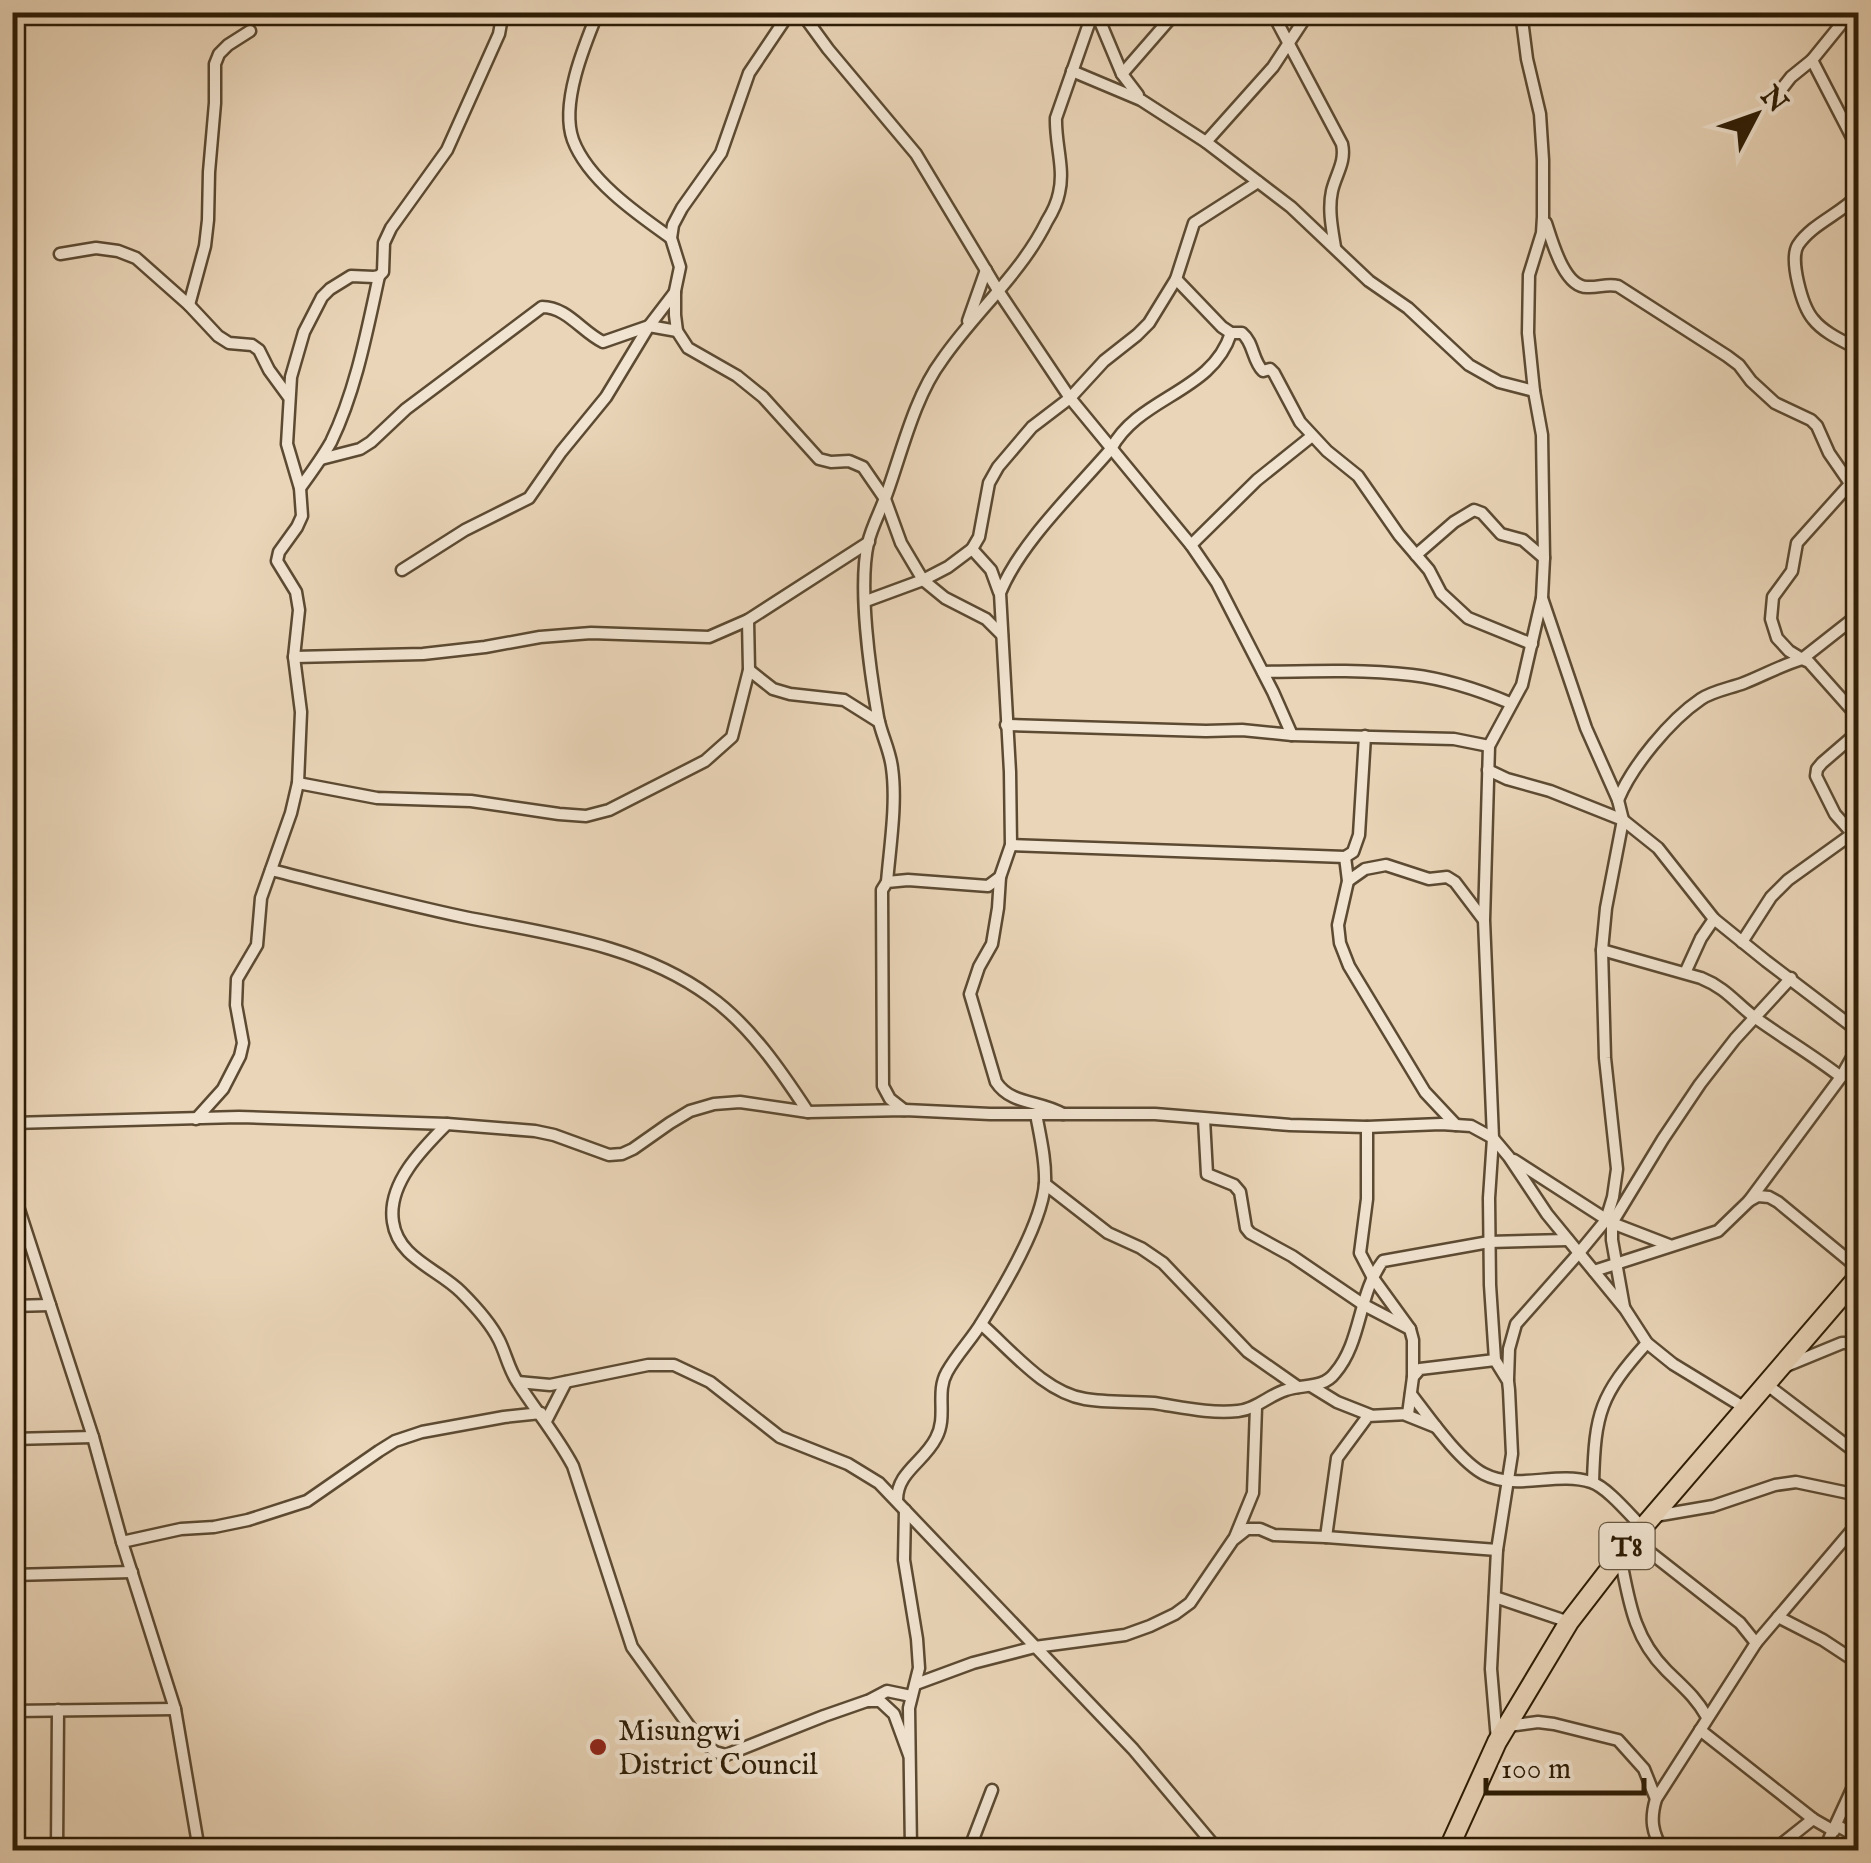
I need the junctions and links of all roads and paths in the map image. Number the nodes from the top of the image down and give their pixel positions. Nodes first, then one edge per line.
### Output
1 (504, 12) edge
2 (598, 12) edge
3 (790, 12) edge
4 (800, 12) edge
5 (1095, 12) edge
6 (1176, 12) edge
7 (1272, 12) edge
8 (1309, 12) edge
9 (1520, 12) edge
10 (1851, 12) edge
11 (250, 32) dead end
12 (1287, 42) junction
13 (1812, 60) junction
14 (1072, 71) junction
15 (1122, 74) junction
16 (1777, 95) dead end
17 (1142, 100) junction
18 (1206, 142) junction
19 (1858, 150) edge
20 (1258, 182) junction
21 (1858, 195) edge
22 (1544, 217) junction
23 (671, 238) junction
24 (1335, 248) junction
25 (60, 254) dead end
26 (986, 270) junction
27 (380, 276) junction
28 (1176, 279) junction
29 (675, 291) junction
30 (1000, 292) junction
31 (189, 305) junction
32 (648, 326) junction
33 (965, 328) junction
34 (677, 331) junction
35 (1231, 333) junction
36 (1858, 349) edge
37 (1534, 391) junction
38 (288, 397) junction
39 (1070, 398) junction
40 (1312, 436) junction
41 (1111, 448) junction
42 (321, 459) junction
43 (1856, 479) edge
44 (300, 488) junction
45 (1858, 495) edge
46 (885, 499) junction
47 (868, 542) junction
48 (1190, 545) junction
49 (972, 549) junction
50 (1416, 555) junction
51 (1544, 558) junction
52 (402, 570) dead end
53 (923, 580) junction
54 (1000, 593) junction
55 (1542, 598) junction
56 (866, 601) junction
57 (1858, 615) edge
58 (748, 620) junction
59 (1004, 637) junction
60 (1532, 644) junction
61 (294, 657) junction
62 (1802, 659) junction
63 (749, 670) junction
64 (1263, 672) junction
65 (1510, 703) junction
66 (1858, 717) edge
67 (879, 722) junction
68 (1006, 725) junction
69 (1858, 732) edge
70 (1292, 735) junction
71 (1365, 736) junction
72 (1489, 746) junction
73 (1488, 770) junction
74 (298, 783) junction
75 (1618, 800) junction
76 (1623, 820) junction
77 (1855, 837) edge
78 (1011, 845) junction
79 (1345, 857) junction
80 (271, 870) junction
81 (1000, 877) junction
82 (1348, 881) junction
83 (887, 882) junction
84 (1714, 919) junction
85 (1484, 920) junction
86 (1742, 942) junction
87 (1602, 950) junction
88 (1685, 973) junction
89 (1790, 978) junction
90 (1754, 1018) junction
91 (1858, 1031) edge
92 (1858, 1047) edge
93 (1841, 1077) junction
94 (905, 1110) junction
95 (808, 1112) junction
96 (1036, 1114) junction
97 (1064, 1114) junction
98 (196, 1118) junction
99 (1204, 1119) junction
100 (12, 1122) edge
101 (447, 1124) junction
102 (1456, 1124) junction
103 (1367, 1127) junction
104 (1493, 1138) junction
105 (1509, 1156) junction
106 (1044, 1184) junction
107 (12, 1188) edge
108 (1749, 1201) junction
109 (1609, 1221) junction
110 (1568, 1240) junction
111 (1489, 1242) junction
112 (1671, 1246) junction
113 (1578, 1254) junction
114 (1615, 1263) junction
115 (1858, 1268) edge
116 (1594, 1271) junction
117 (1858, 1276) edge
118 (1373, 1278) junction
119 (1364, 1304) junction
120 (50, 1305) junction
121 (12, 1306) edge
122 (1624, 1308) junction
123 (982, 1324) junction
124 (1410, 1329) junction
125 (1647, 1343) junction
126 (1858, 1350) edge
127 (1494, 1360) junction
128 (1780, 1369) junction
129 (1412, 1377) junction
130 (1508, 1381) junction
131 (518, 1382) junction
132 (566, 1382) junction
133 (1766, 1384) junction
134 (1298, 1386) junction
135 (1311, 1386) junction
136 (1411, 1394) junction
137 (1256, 1406) junction
138 (1745, 1408) junction
139 (1370, 1415) junction
140 (1406, 1415) junction
141 (544, 1417) junction
142 (1437, 1427) junction
143 (93, 1437) junction
144 (12, 1438) edge
145 (1858, 1454) edge
146 (1507, 1481) junction
147 (1593, 1482) junction
148 (1858, 1496) edge
149 (901, 1506) junction
150 (1247, 1509) junction
151 (1858, 1523) edge
152 (1643, 1528) junction
153 (1260, 1529) junction
154 (1326, 1536) junction
155 (1233, 1540) junction
156 (122, 1542) junction
157 (1496, 1550) junction
158 (1620, 1556) junction
159 (132, 1572) junction
160 (12, 1575) edge
161 (1495, 1597) junction
162 (1778, 1617) junction
163 (1569, 1622) junction
164 (1740, 1624) junction
165 (1764, 1632) junction
166 (1756, 1643) junction
167 (1036, 1647) junction
168 (1858, 1663) edge
169 (914, 1690) junction
170 (867, 1701) junction
171 (175, 1708) junction
172 (58, 1710) junction
173 (12, 1711) edge
174 (1708, 1717) junction
175 (1700, 1730) junction
176 (1501, 1734) junction
177 (909, 1755) junction
178 (1672, 1774) junction
179 (1648, 1776) junction
180 (1858, 1776) edge
181 (992, 1790) dead end
182 (1656, 1799) junction
183 (1812, 1819) junction
184 (1835, 1828) junction
185 (1858, 1837) edge
186 (57, 1850) edge
187 (199, 1850) edge
188 (911, 1850) edge
189 (969, 1850) edge
190 (1218, 1850) edge
191 (1448, 1850) edge
192 (1663, 1850) edge
193 (1774, 1850) edge
194 (1824, 1850) edge

1 - 27 street
2 - 23 street
3 - 23 street
4 - 26 street
5 - 14 street
5 - 15 street
6 - 15 street
7 - 12 street
8 - 12 street
9 - 22 street
10 - 13 street
11 - 31 street
12 - 18 street
12 - 24 street
13 - 16 street
13 - 19 street
14 - 17 street
14 - 30 street
15 - 17 street
17 - 18 street
18 - 20 street
20 - 24 street
20 - 28 street
21 - 36 street
22 - 37 street
22 - 43 street
23 - 29 street
24 - 37 street
25 - 31 street
26 - 30 street
26 - 33 street
27 - 38 street
27 - 42 street
28 - 35 street
28 - 39 street
29 - 32 street
29 - 34 street
30 - 33 street
30 - 39 street
31 - 38 street
32 - 34 street
32 - 42 street
32 - 52 street
33 - 46 street
34 - 46 street
35 - 40 street
35 - 41 street
37 - 51 street
38 - 44 street
39 - 41 street
39 - 49 street
40 - 48 street
40 - 50 street
41 - 48 street
41 - 54 street
42 - 44 street
43 - 45 street
43 - 62 street
44 - 61 street
46 - 47 street
46 - 53 street
47 - 56 street
47 - 58 street
48 - 64 street
49 - 53 street
49 - 54 street
50 - 51 street
50 - 60 street
51 - 55 street
53 - 56 street
53 - 59 street
54 - 59 street
55 - 60 street
55 - 75 street
56 - 67 street
57 - 62 street
58 - 61 street
58 - 63 street
59 - 68 street
60 - 65 street
61 - 74 street
62 - 66 street
62 - 75 street
63 - 67 street
63 - 74 street
64 - 65 street
64 - 70 street
65 - 72 street
67 - 83 street
68 - 70 street
68 - 78 street
69 - 77 street
70 - 71 street
71 - 72 street
71 - 79 street
72 - 73 street
73 - 76 street
73 - 85 street
74 - 80 street
75 - 76 street
76 - 84 street
76 - 87 street
77 - 86 street
78 - 79 street
78 - 81 street
79 - 82 street
80 - 95 street
80 - 98 street
81 - 83 street
81 - 97 street
82 - 85 street
82 - 102 street
83 - 94 street
84 - 86 street
84 - 88 street
85 - 104 street
86 - 89 street
87 - 88 street
87 - 109 street
88 - 90 street
89 - 90 street
89 - 91 street
90 - 93 street
90 - 109 street
92 - 93 street
93 - 108 street
94 - 95 street
94 - 96 street
95 - 101 street
96 - 97 street
96 - 106 street
97 - 99 street
98 - 100 street
98 - 101 street
99 - 103 street
99 - 119 street
101 - 131 street
102 - 103 street
102 - 104 street
103 - 118 street
104 - 105 street
104 - 111 street
105 - 109 street
105 - 110 street
106 - 123 street
106 - 134 street
107 - 120 street
108 - 112 street
108 - 115 street
109 - 112 street
109 - 113 street
109 - 114 street
110 - 111 street
110 - 113 street
111 - 118 street
111 - 127 street
112 - 114 street
113 - 116 street
113 - 130 street
114 - 116 street
114 - 122 street
116 - 122 street
117 - 128 highway, T8
118 - 119 street
118 - 124 street
119 - 124 street
119 - 135 street
120 - 121 street
120 - 143 street
122 - 125 street
123 - 137 street
123 - 149 street
124 - 129 street
125 - 138 street
125 - 147 street
126 - 128 street
127 - 129 street
127 - 130 street
128 - 133 highway, T8
129 - 136 street
130 - 146 street
131 - 132 street
131 - 141 street
132 - 141 street
132 - 149 street
133 - 138 highway, T8
133 - 145 street
134 - 135 street
134 - 137 street
135 - 139 street
136 - 140 street
136 - 142 street
137 - 150 street
138 - 152 highway, T8
139 - 140 street
139 - 154 street
140 - 142 street
141 - 156 street
141 - 170 street
142 - 146 street
143 - 144 street
143 - 156 street
146 - 147 street
146 - 157 street
147 - 152 street
148 - 152 street
149 - 167 street
149 - 169 street
150 - 153 street
150 - 155 street
151 - 162 street
152 - 158 highway, T8
152 - 164 street
153 - 154 street
153 - 155 street
154 - 157 street
155 - 167 street
156 - 159 street
157 - 161 street
158 - 163 highway, T8
158 - 174 street
159 - 160 street
159 - 171 street
161 - 163 street
161 - 176 street
162 - 165 street
162 - 168 street
163 - 176 highway, T8
164 - 165 street
164 - 166 street
165 - 166 street
166 - 174 street
167 - 169 street
167 - 190 street
169 - 170 street
169 - 177 street
170 - 177 street
171 - 172 street
171 - 187 street
172 - 173 street
172 - 186 street
174 - 175 street
175 - 178 street
175 - 183 street
176 - 179 street
176 - 191 highway, T8
177 - 188 street
178 - 179 street
178 - 182 street
179 - 182 street
180 - 184 street
181 - 189 street
182 - 192 street
183 - 184 street
183 - 193 street
184 - 185 street
184 - 194 street

